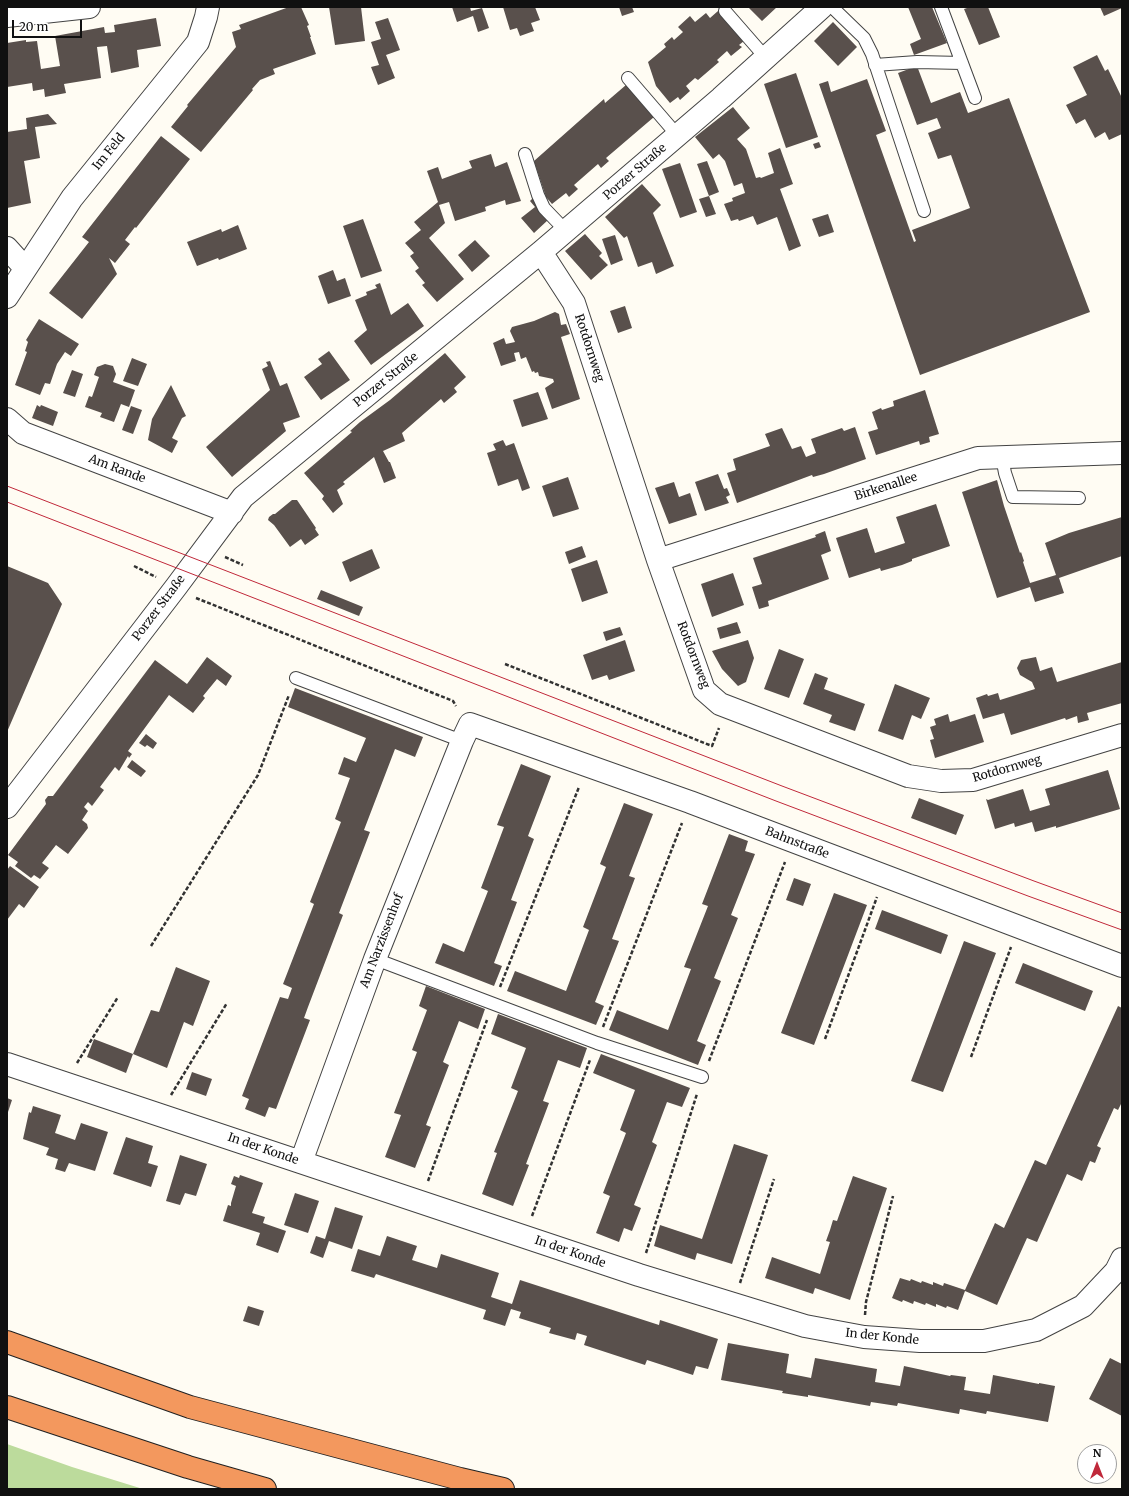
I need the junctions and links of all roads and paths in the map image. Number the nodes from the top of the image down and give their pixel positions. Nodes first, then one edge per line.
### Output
1 (89, 7) edge
2 (208, 7) edge
3 (822, 7) edge
4 (832, 7) edge
5 (941, 7) edge
6 (725, 11) dead end
7 (7, 16) edge
8 (766, 58) junction
9 (962, 63) junction
10 (875, 65) junction
11 (628, 78) dead end
12 (975, 98) dead end
13 (678, 136) junction
14 (525, 154) dead end
15 (924, 211) dead end
16 (566, 231) junction
17 (7, 248) edge
18 (541, 252) junction
19 (25, 268) junction
20 (7, 297) edge
21 (7, 419) edge
22 (1122, 453) edge
23 (1002, 457) junction
24 (1079, 498) dead end
25 (232, 513) junction
26 (658, 560) junction
27 (176, 587) junction
28 (505, 664) dead end
29 (296, 678) joint
30 (726, 707) junction
31 (466, 732) junction
32 (1122, 735) edge
33 (588, 765) junction
34 (690, 802) junction
35 (8, 804) edge
36 (793, 841) junction
37 (884, 876) junction
38 (1018, 928) junction
39 (151, 946) dead end
40 (375, 959) junction
41 (1122, 966) edge
42 (118, 997) dead end
43 (227, 1003) dead end
44 (493, 1004) junction
45 (824, 1040) dead end
46 (597, 1043) junction
47 (971, 1057) dead end
48 (7, 1064) edge
49 (702, 1078) junction
50 (64, 1083) junction
51 (159, 1114) junction
52 (301, 1162) junction
53 (774, 1179) dead end
54 (893, 1196) dead end
55 (421, 1202) junction
56 (524, 1236) junction
57 (1122, 1259) edge
58 (639, 1275) junction
59 (733, 1305) junction
60 (864, 1337) junction
61 (7, 1342) edge
62 (7, 1407) edge
63 (265, 1489) edge
64 (502, 1489) edge

1 - 7 street
2 - 19 street, Im Feld
3 - 8 street, Porzer Straße
4 - 10 lane
5 - 9 lane
6 - 8 lane
8 - 13 street, Porzer Straße
9 - 10 lane
9 - 12 lane
10 - 15 lane
11 - 13 lane
13 - 16 street, Porzer Straße
14 - 16 lane
16 - 18 street, Porzer Straße
17 - 19 street
18 - 25 street, Porzer Straße
18 - 26 street, Rotdornweg
19 - 20 street, Im Feld
21 - 25 street, Am Rande
22 - 23 street, Birkenallee
23 - 24 lane
23 - 26 street, Birkenallee
25 - 27 street, Porzer Straße
26 - 30 street, Rotdornweg
27 - 31 path
27 - 35 street, Porzer Straße
28 - 30 path
29 - 31 lane
29 - 39 path
30 - 32 street, Rotdornweg
31 - 33 street, Bahnstraße
31 - 40 street, Am Narzissenhof
33 - 34 street, Bahnstraße
33 - 44 path
34 - 36 street, Bahnstraße
34 - 46 path
36 - 37 street, Bahnstraße
36 - 49 path
37 - 38 street, Bahnstraße
37 - 45 path
38 - 41 street, Bahnstraße
38 - 47 path
40 - 44 lane
40 - 52 street, Am Narzissenhof
42 - 50 path
43 - 51 path
44 - 46 lane
44 - 55 path
46 - 49 lane
46 - 56 path
48 - 50 street, In der Konde
49 - 58 path
50 - 51 street, In der Konde
51 - 52 street, In der Konde
52 - 55 street, In der Konde
53 - 59 path
54 - 60 path
55 - 56 street, In der Konde
56 - 58 street, In der Konde
57 - 60 street, In der Konde
58 - 59 street, In der Konde
59 - 60 street, In der Konde
61 - 64 highway
62 - 63 highway

